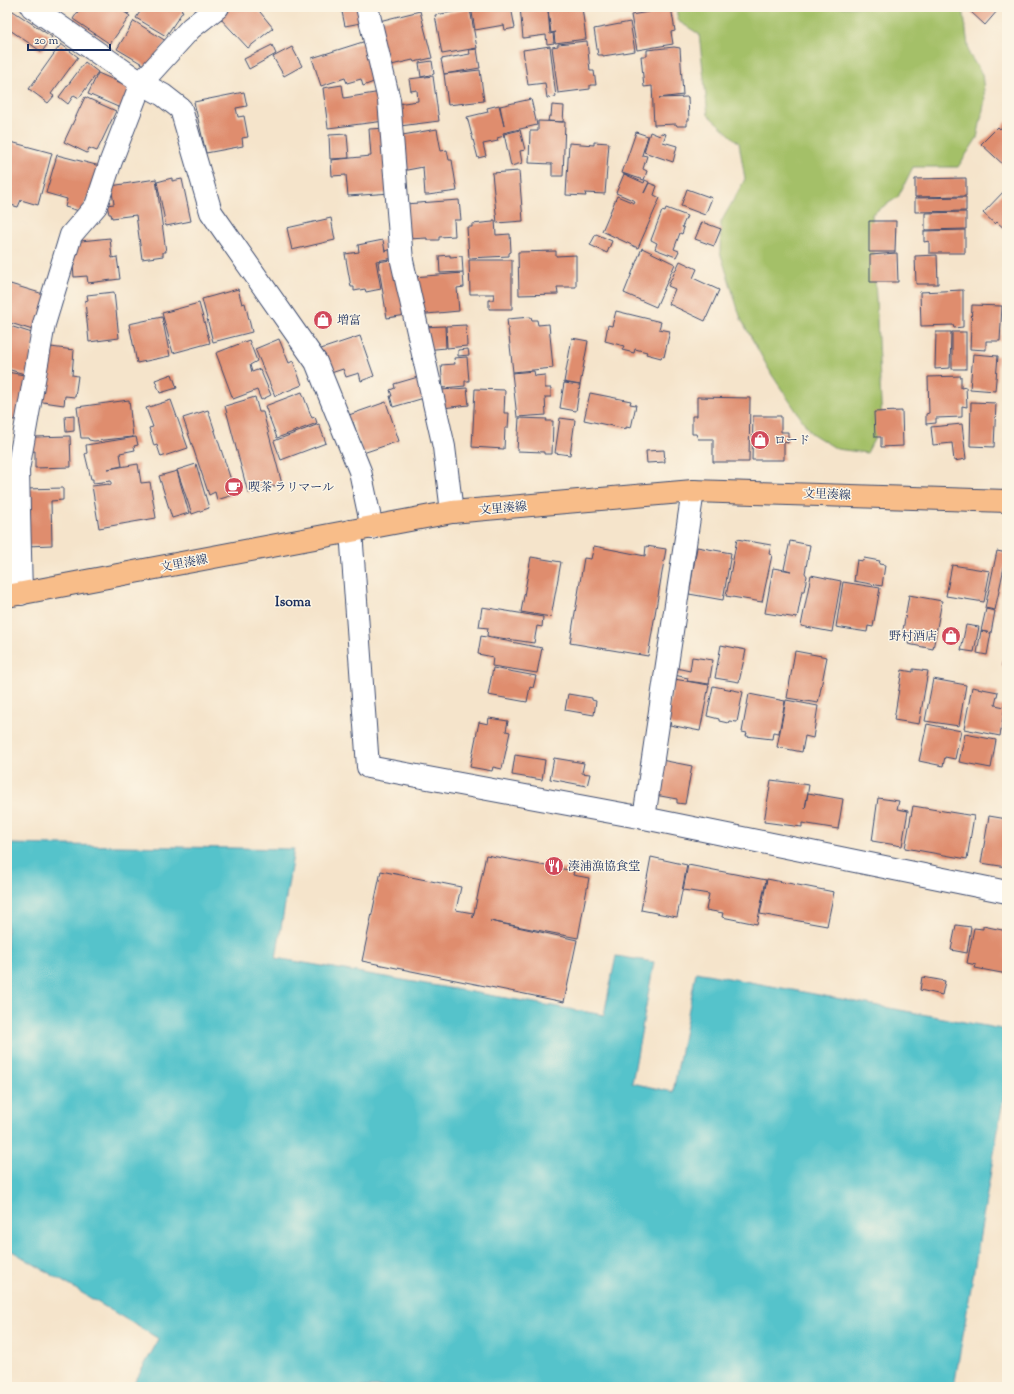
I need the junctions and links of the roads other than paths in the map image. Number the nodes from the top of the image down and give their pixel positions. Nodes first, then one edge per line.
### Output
1 (32, 7) edge
2 (218, 7) edge
3 (367, 7) edge
4 (141, 83) junction
5 (693, 491) junction
6 (1007, 501) edge
7 (452, 512) junction
8 (372, 528) junction
9 (351, 531) junction
10 (14, 595) edge
11 (644, 818) junction
12 (1007, 892) edge

1 - 4 street
2 - 4 street
3 - 7 street
4 - 8 street
4 - 10 street
5 - 6 main road, 文里湊線
5 - 7 main road, 文里湊線
5 - 11 street
7 - 8 main road, 文里湊線
8 - 9 main road, 文里湊線
9 - 10 main road, 文里湊線
9 - 11 street
11 - 12 street

